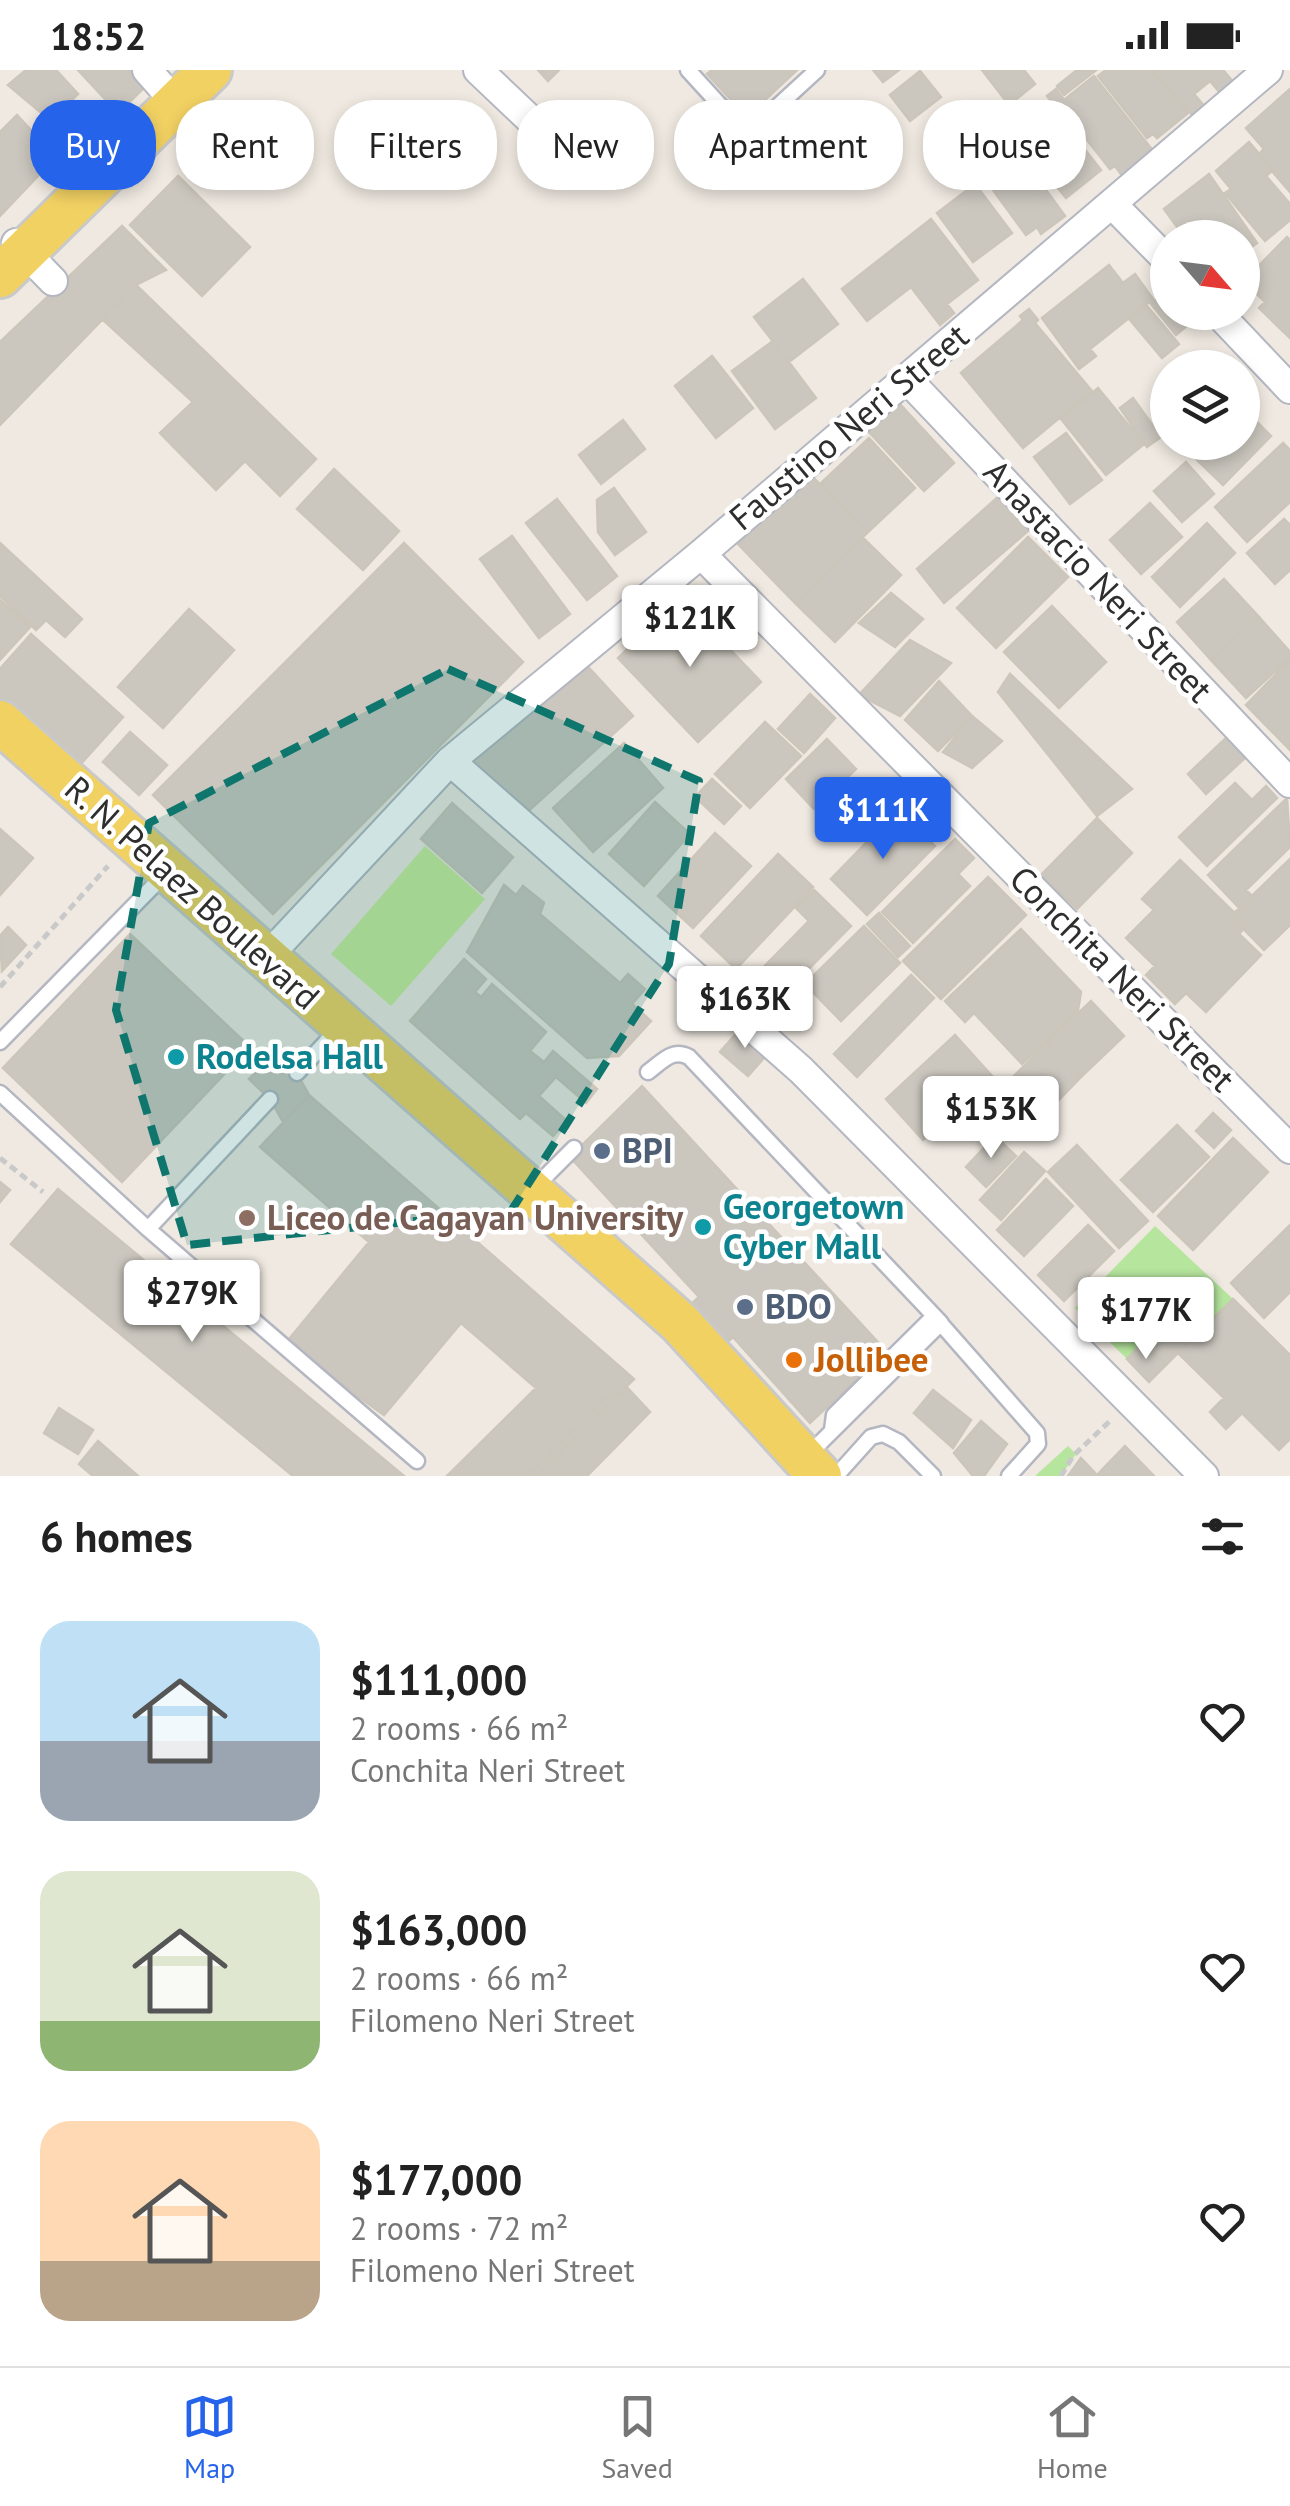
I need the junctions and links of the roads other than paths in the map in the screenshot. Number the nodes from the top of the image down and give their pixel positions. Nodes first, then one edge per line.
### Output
1 (146, 70) edge
2 (478, 70) edge
3 (688, 70) edge
4 (817, 70) edge
5 (1268, 70) edge
6 (202, 83) edge
7 (517, 106) edge
8 (1112, 204) junction
9 (1150, 243) edge
10 (15, 265) edge
11 (1233, 330) edge
12 (907, 379) junction
13 (1290, 389) edge
14 (701, 554) junction
15 (0, 722) edge
16 (450, 761) junction
17 (1290, 783) edge
18 (169, 870) junction
19 (266, 958) junction
20 (341, 1026) junction
21 (0, 1042) edge
22 (648, 1072) dead end
23 (296, 1073) dead end
24 (0, 1093) edge
25 (270, 1099) dead end
26 (574, 1148) dead end
27 (1290, 1149) edge
28 (532, 1190) junction
29 (148, 1228) junction
30 (938, 1320) junction
31 (823, 1460) edge
32 (416, 1461) dead end
33 (933, 1476) edge
34 (1009, 1476) edge
35 (1204, 1476) edge

1 - 6 street
2 - 7 street
3 - 4 lane
5 - 8 street, Faustino Neri Street
6 - 10 main road
8 - 9 street
8 - 12 street, Faustino Neri Street
11 - 13 street
12 - 14 street, Faustino Neri Street
12 - 17 street, Anastacio Neri Street
14 - 16 street, Faustino Neri Street
14 - 27 street, Conchita Neri Street
15 - 18 main road, R. N. Pelaez Boulevard
16 - 19 street, Faustino Neri Street
16 - 35 street
18 - 19 main road, R. N. Pelaez Boulevard
18 - 21 lane
19 - 20 main road, R. N. Pelaez Boulevard
20 - 23 lane
20 - 28 main road, R. N. Pelaez Boulevard
22 - 30 lane
24 - 29 lane
25 - 29 lane
26 - 28 lane
28 - 31 main road, R. N. Pelaez Boulevard
29 - 32 lane
30 - 31 lane
30 - 34 lane
31 - 33 lane

